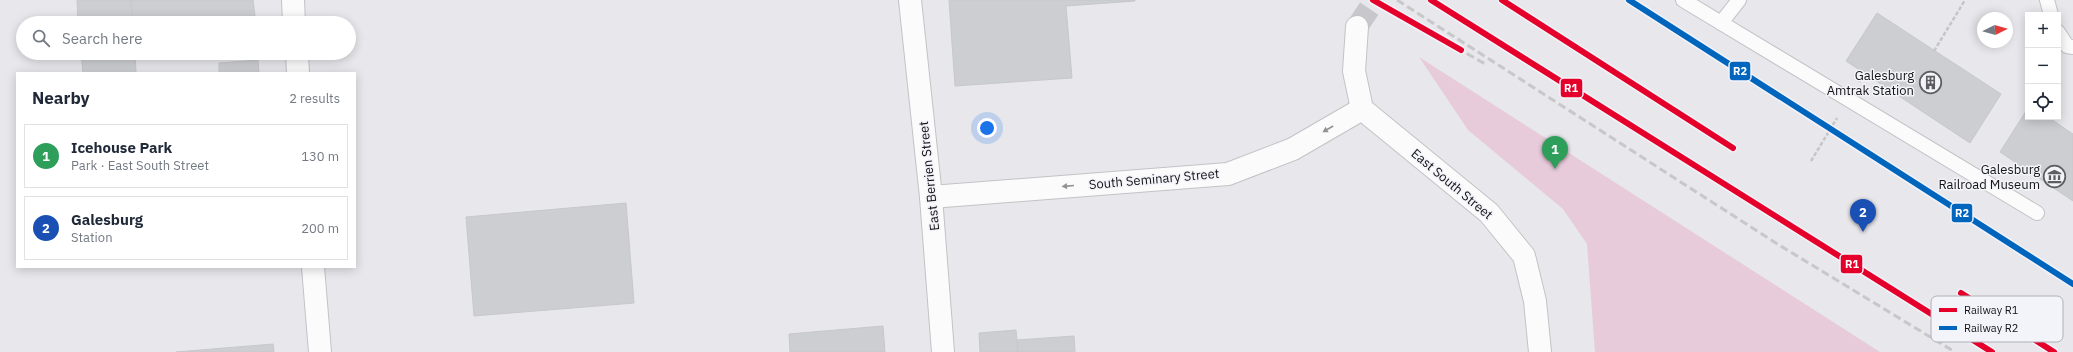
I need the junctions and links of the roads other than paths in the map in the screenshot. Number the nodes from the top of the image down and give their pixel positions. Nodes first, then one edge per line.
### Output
1 (293, 0) edge
2 (910, 0) edge
3 (1683, 0) edge
4 (1739, 0) edge
5 (2047, 0) edge
6 (2050, 12) edge
7 (294, 16) edge
8 (1721, 23) junction
9 (1358, 27) tunnel mouth
10 (2061, 37) edge
11 (2073, 47) edge
12 (297, 60) edge
13 (298, 72) edge
14 (1362, 109) junction
15 (931, 197) junction
16 (2037, 213) dead end
17 (314, 268) edge
18 (320, 352) edge
19 (944, 352) edge
20 (1540, 352) edge

1 - 7 street
2 - 15 street, East Berrien Street
3 - 8 lane
4 - 8 lane
5 - 6 lane
8 - 16 lane
9 - 14 street
10 - 11 lane
12 - 13 street
14 -> 15 street, South Seminary Street
14 - 20 street, East South Street
15 - 19 street, East Berrien Street
17 - 18 street

